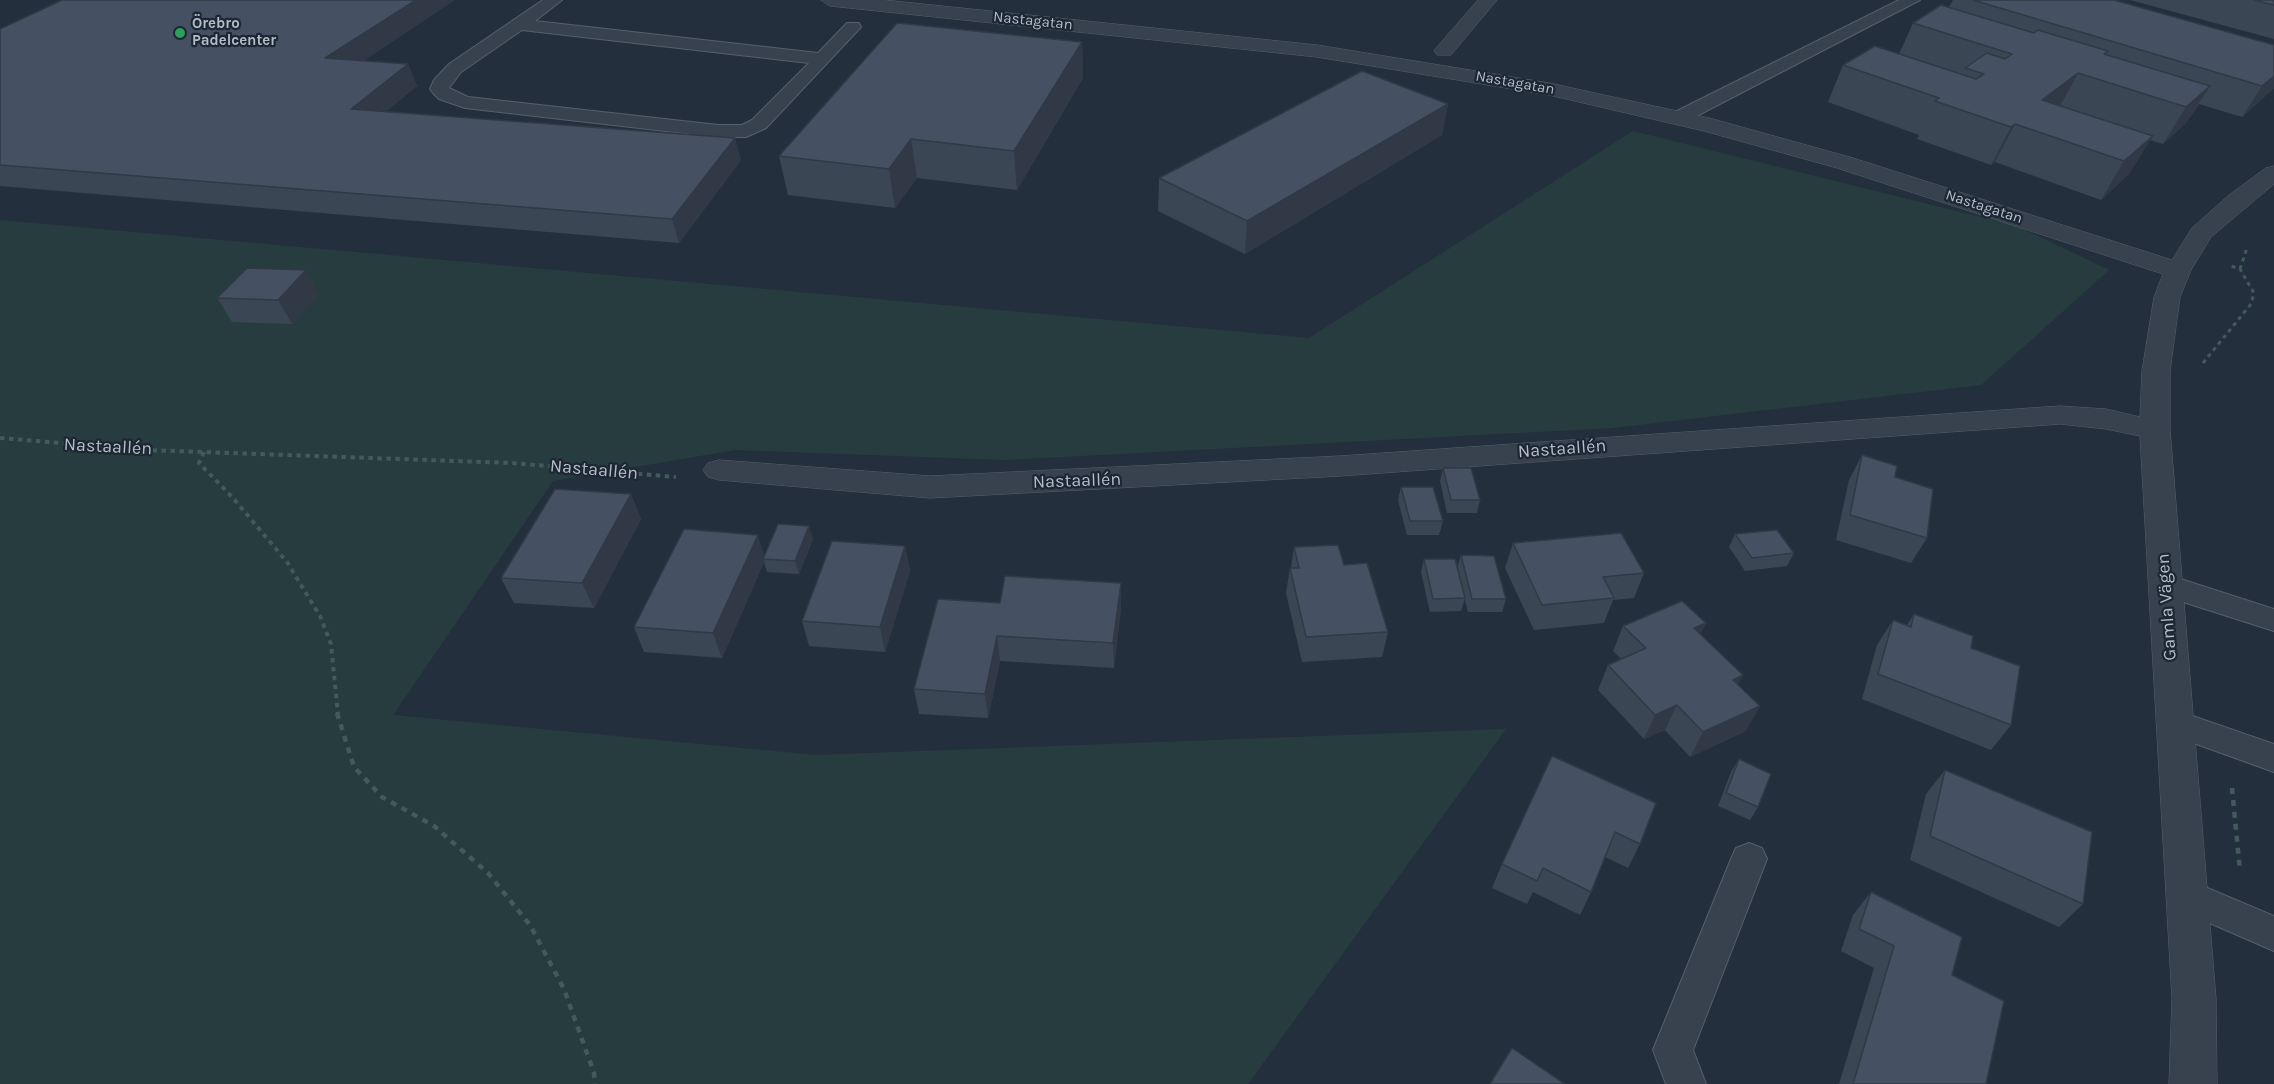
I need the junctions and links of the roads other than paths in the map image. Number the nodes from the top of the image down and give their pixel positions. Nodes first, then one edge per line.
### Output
1 (554, 0) edge
2 (830, 0) edge
3 (1488, 0) edge
4 (1912, 0) edge
5 (517, 24) junction
6 (853, 27) dead end
7 (1444, 51) dead end
8 (823, 59) junction
9 (1678, 118) junction
10 (2274, 174) edge
11 (2178, 270) junction
12 (2155, 430) junction
13 (719, 470) road end
14 (2165, 585) junction
15 (2274, 620) edge
16 (2175, 723) junction
17 (2274, 758) edge
18 (1749, 859) dead end
19 (2186, 895) junction
20 (2274, 934) edge
21 (1686, 1084) edge
22 (2193, 1084) edge

1 - 5 lane
2 - 9 street, Nastagatan
3 - 7 street
4 - 9 lane
5 - 8 lane
5 - 8 lane
6 - 8 lane
9 - 11 street, Nastagatan
10 - 11 street, Gamla Vägen
11 - 12 street, Gamla Vägen
12 - 13 street, Nastaallén
12 - 14 street, Gamla Vägen
14 - 15 lane
14 - 16 street, Gamla Vägen
16 - 17 lane
16 - 19 street, Gamla Vägen
18 - 21 lane
19 - 20 lane
19 - 22 street, Gamla Vägen

